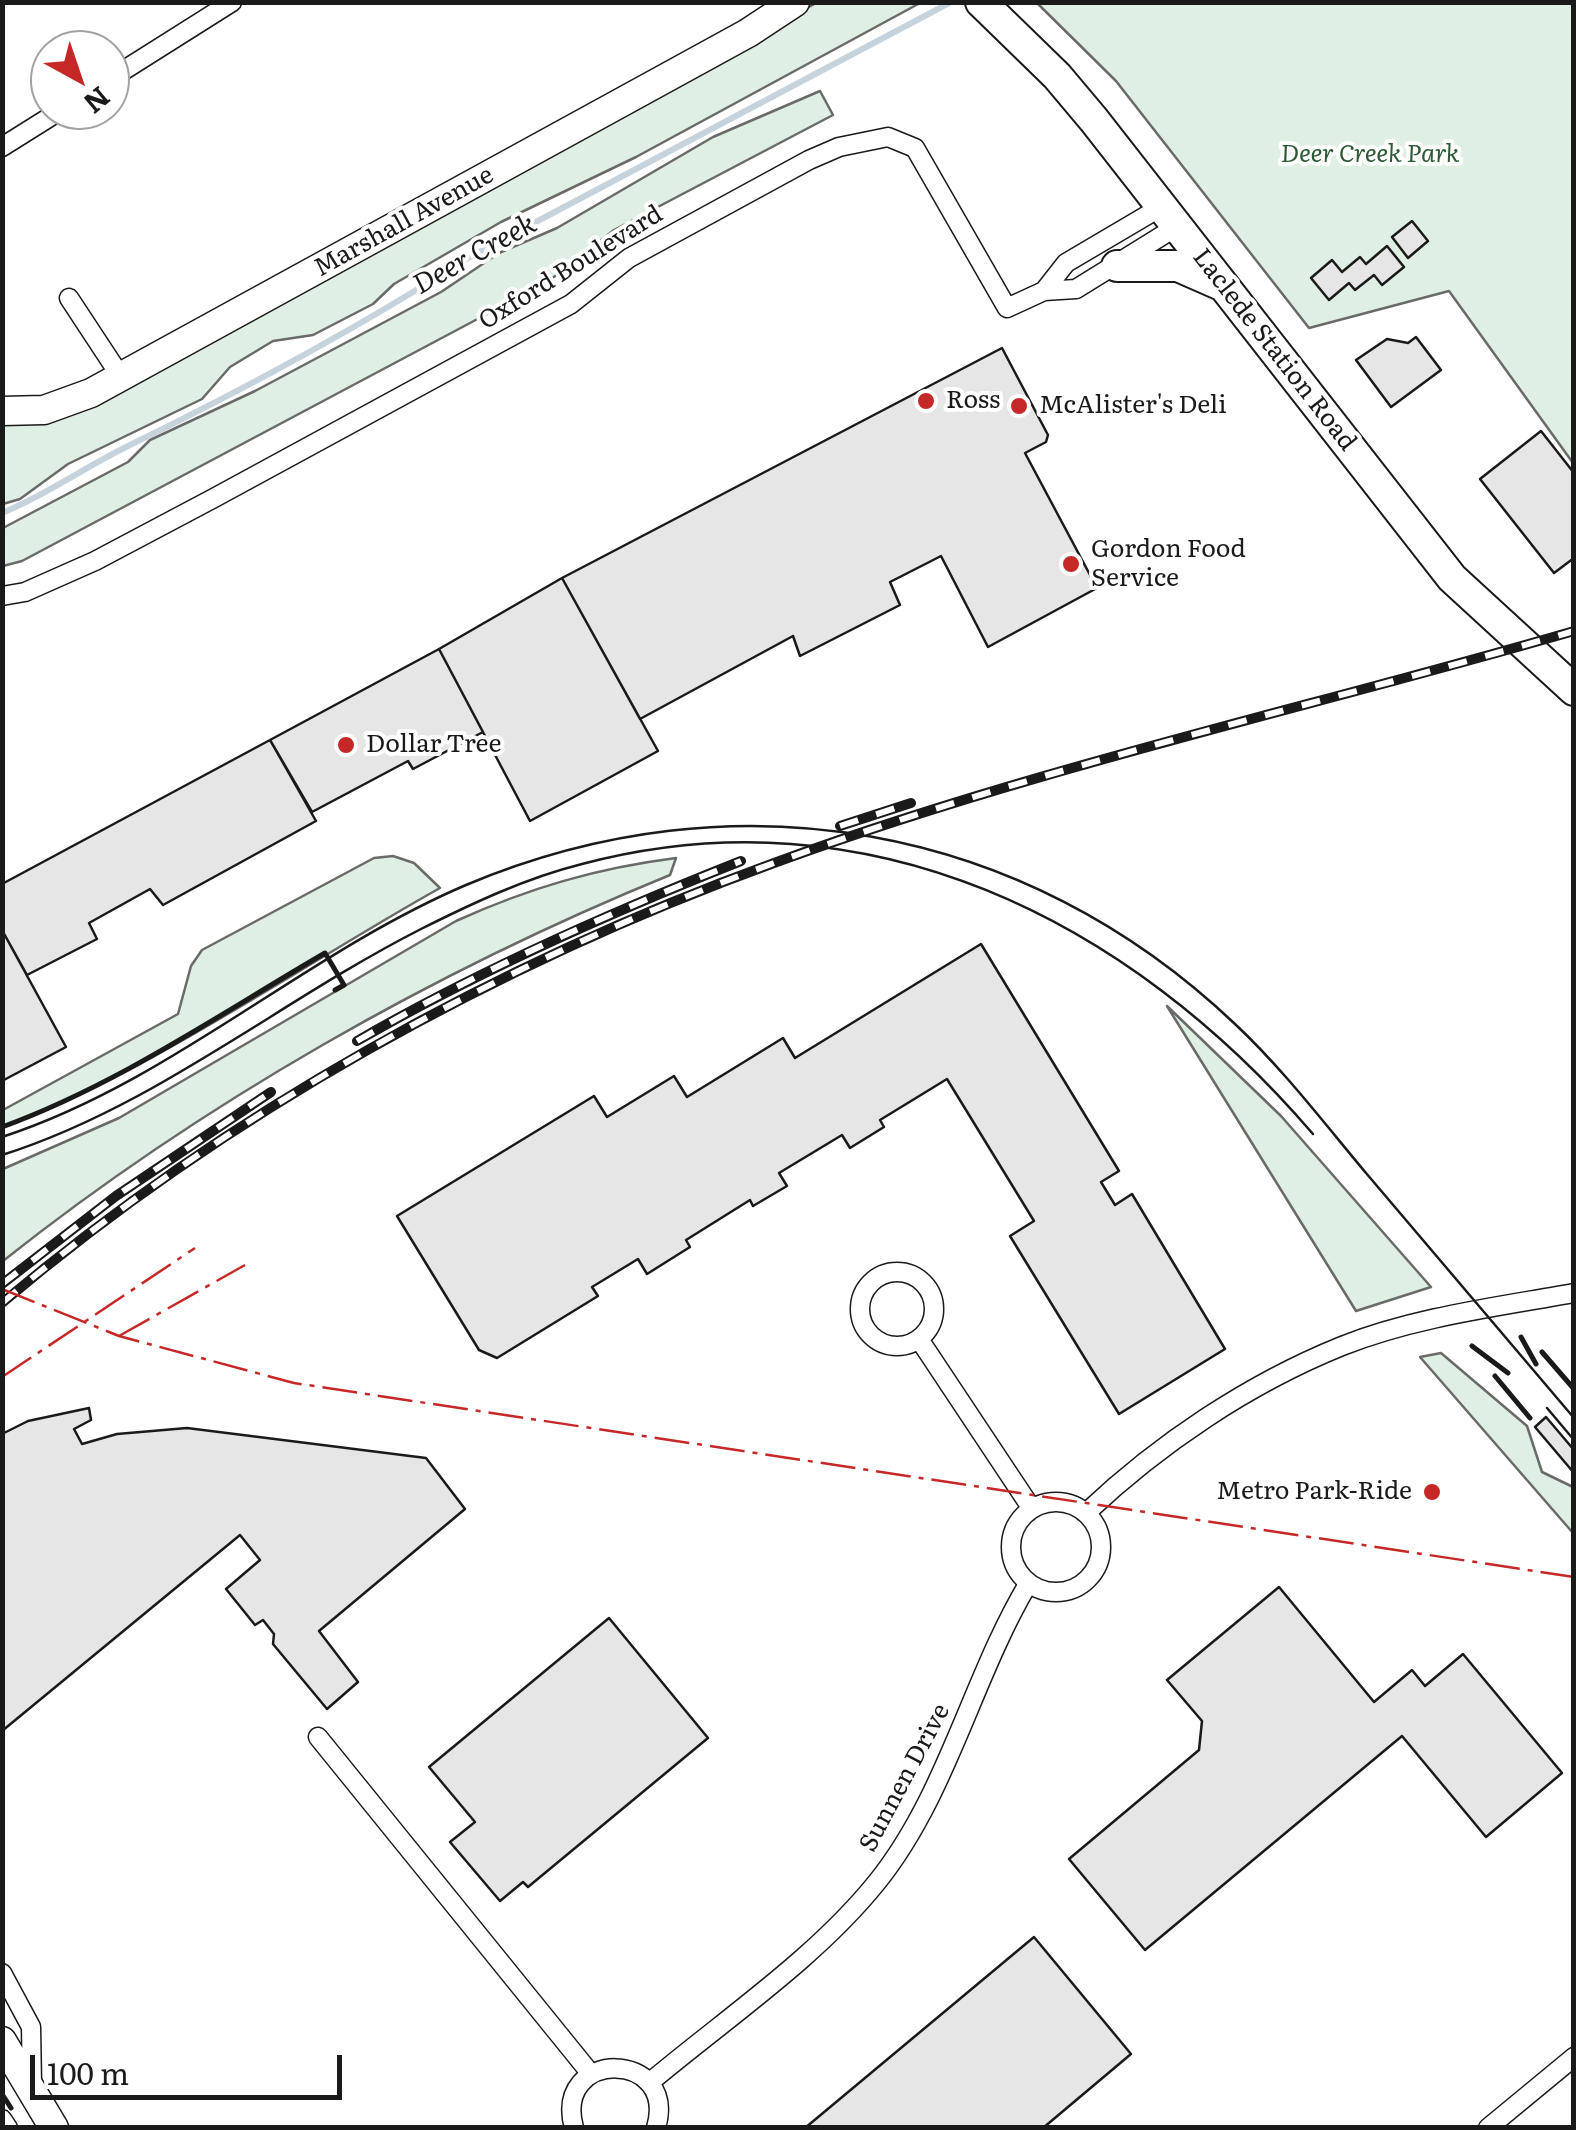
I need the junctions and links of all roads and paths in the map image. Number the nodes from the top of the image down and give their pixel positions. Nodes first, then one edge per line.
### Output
1 (232, 2) edge
2 (795, 2) edge
3 (981, 2) edge
4 (130, 67) edge
5 (30, 129) edge
6 (2, 147) edge
7 (1168, 217) junction
8 (1116, 266) junction
9 (1224, 287) junction
10 (1044, 291) junction
11 (69, 298) dead end
12 (121, 377) junction
13 (2, 411) edge
14 (2, 596) edge
15 (1574, 690) edge
16 (1574, 1293) edge
17 (919, 1339) junction
18 (1032, 1509) junction
19 (1086, 1513) junction
20 (1028, 1584) junction
21 (318, 1737) dead end
22 (2, 1973) edge
23 (2, 2042) edge
24 (1574, 2058) edge
25 (591, 2074) junction
26 (649, 2083) junction
27 (32, 2090) junction
28 (2, 2119) edge
29 (8, 2128) edge
30 (54, 2128) edge
31 (574, 2128) edge
32 (656, 2128) edge
33 (1488, 2128) edge

1 - 4 street
2 - 12 street, Marshall Avenue
3 - 7 main road, Laclede Station Road
5 - 6 street
7 - 8 street, Oxford Boulevard
7 - 9 main road, Laclede Station Road
7 - 10 street
8 - 9 main road
8 - 10 street, Oxford Boulevard
9 - 15 main road, Laclede Station Road
10 - 14 street, Oxford Boulevard
11 - 12 street
12 - 13 street, Marshall Avenue
16 - 19 street
17 - 17 street
17 - 18 street
18 - 19 street
18 - 20 street
19 - 20 street
20 - 26 street, Sunnen Drive
21 - 25 street
22 - 27 street
23 - 27 street
24 - 33 street
25 - 26 street
25 - 31 street
26 - 32 street
27 - 30 street
28 - 29 street

